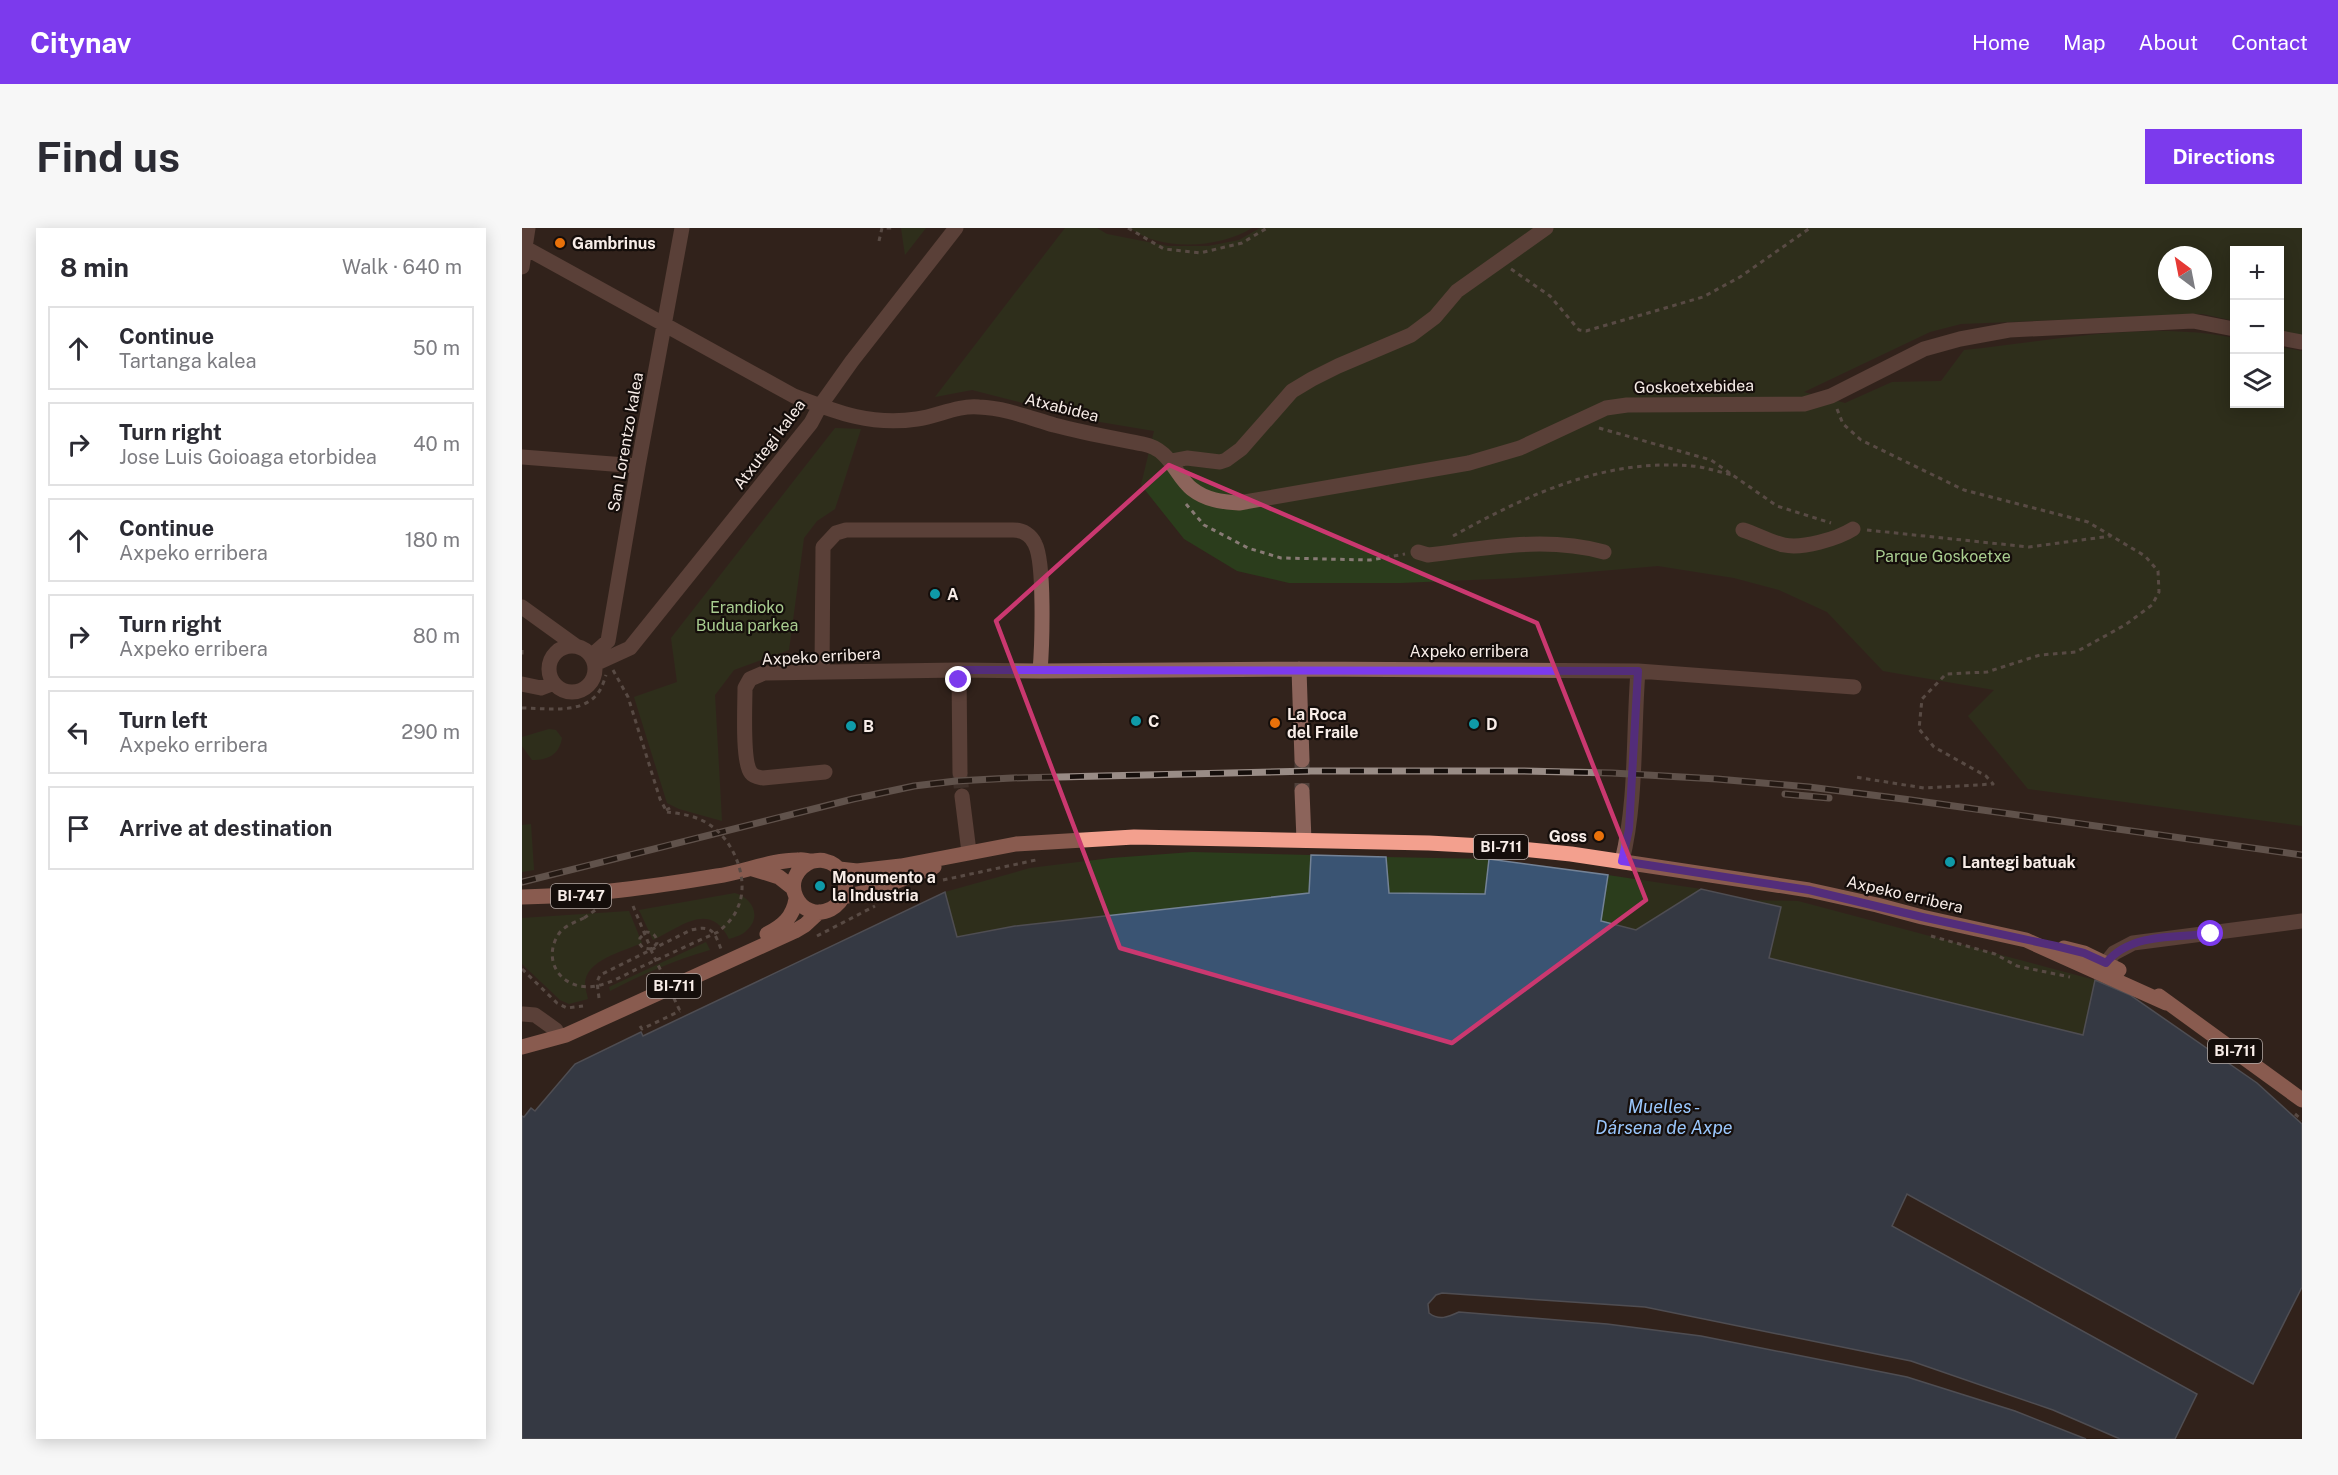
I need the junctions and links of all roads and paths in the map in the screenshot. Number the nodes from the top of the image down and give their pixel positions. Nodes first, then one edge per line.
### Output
1 (528, 228) edge
2 (682, 228) edge
3 (894, 228) edge
4 (956, 228) edge
5 (1128, 228) edge
6 (1267, 228) edge
7 (1546, 228) edge
8 (1810, 228) edge
9 (879, 241) dead end
10 (524, 246) edge
11 (1499, 262) junction
12 (522, 267) edge
13 (664, 325) junction
14 (2230, 327) edge
15 (2284, 339) edge
16 (2302, 342) edge
17 (1831, 396) junction
18 (820, 406) junction
19 (1581, 419) junction
20 (522, 457) edge
21 (1171, 461) junction
22 (638, 466) junction
23 (1732, 475) junction
24 (1183, 497) dead end
25 (1853, 529) junction
26 (1743, 530) dead end
27 (2112, 536) junction
28 (1451, 537) dead end
29 (1418, 552) joint
30 (1604, 552) dead end
31 (522, 606) edge
32 (576, 646) junction
33 (522, 650) edge
34 (522, 655) edge
35 (593, 660) junction
36 (1299, 669) junction
37 (959, 670) junction
38 (822, 671) junction
39 (1040, 671) junction
40 (1638, 671) junction
41 (554, 683) junction
42 (522, 684) edge
43 (1854, 687) dead end
44 (522, 708) edge
45 (1302, 760) tunnel mouth
46 (825, 772) dead end
47 (960, 773) tunnel mouth
48 (1855, 777) dead end
49 (1302, 791) tunnel mouth
50 (962, 796) tunnel mouth
51 (674, 806) dead end
52 (666, 811) junction
53 (1304, 840) junction
54 (969, 852) junction
55 (1044, 859) dead end
56 (812, 861) junction
57 (1622, 861) junction
58 (750, 869) junction
59 (839, 869) junction
60 (942, 881) dead end
61 (795, 894) junction
62 (522, 897) edge
63 (843, 897) junction
64 (633, 906) dead end
65 (597, 909) dead end
66 (819, 912) junction
67 (2302, 921) edge
68 (1926, 935) dead end
69 (2026, 940) junction
70 (651, 949) junction
71 (721, 949) dead end
72 (656, 960) junction
73 (2106, 963) junction
74 (522, 969) edge
75 (2072, 978) dead end
76 (599, 998) dead end
77 (2166, 1003) junction
78 (583, 1006) dead end
79 (523, 1014) edge
80 (640, 1026) dead end
81 (556, 1030) junction
82 (525, 1044) edge
83 (522, 1058) edge
84 (2298, 1106) edge
85 (2302, 1120) edge

1 - 10 street
2 - 13 street, San Lorentzo kalea
3 - 9 path
4 - 18 street, Atxutegi kalea
5 - 6 path
7 - 11 street
8 - 11 path
10 - 12 street
10 - 13 street, Atxabidea
11 - 21 street
13 - 18 street, Atxabidea
13 - 22 street, San Lorentzo kalea
14 - 17 street, Goskoetxebidea
15 - 16 street
17 - 19 street, Goskoetxebidea
17 - 27 path
18 - 21 street, Atxabidea
18 - 35 street, Atxutegi kalea
19 - 21 street, Goskoetxebidea
19 - 23 path
20 - 22 street
22 - 35 street, San Lorentzo kalea
23 - 25 path
23 - 28 path
24 - 29 path
25 - 26 street
25 - 27 path
27 - 48 path
29 - 30 street
31 - 32 street
32 - 35 street
32 - 41 street
33 - 34 path
35 - 41 street
36 - 39 street, Axpeko erribera
36 - 40 street, Axpeko erribera
36 - 45 street
37 - 38 street, Axpeko erribera
37 - 39 street, Axpeko erribera
37 - 47 street
38 - 39 street
38 - 46 street, Axpeko erribera
40 - 43 street, Axpeko erribera
40 - 57 street
41 - 42 street
44 - 52 path
49 - 53 street
50 - 54 street
51 - 52 path
52 - 72 path, bridge
53 - 54 main road, Axpeko erribera / BI-711
53 - 57 main road, Axpeko erribera / BI-711
54 - 59 main road, Axpeko erribera / BI-711
54 - 63 main road, Axpeko erribera / BI-711
55 - 60 path
56 - 58 main road, BI-747
56 - 59 main road, BI-711
56 - 61 main road, BI-711
57 - 69 main road, Axpeko erribera / BI-711
58 - 61 main road, BI-747
58 - 62 main road, BI-747
59 - 63 main road
61 - 66 main road
61 - 81 main road, BI-711
63 - 66 main road, BI-711
64 - 70 path
65 - 72 path, bridge
66 - 82 main road, BI-711
67 - 73 street
68 - 75 path
69 - 73 main road, BI-711
69 - 77 main road, Axpeko erribera / BI-711
70 - 71 path
70 - 72 path, bridge
70 - 76 path
72 - 80 path, bridge
73 - 77 main road, BI-711
74 - 78 path
77 - 84 main road, BI-711
79 - 81 street
81 - 82 main road, BI-711
82 - 83 street
84 - 85 path

